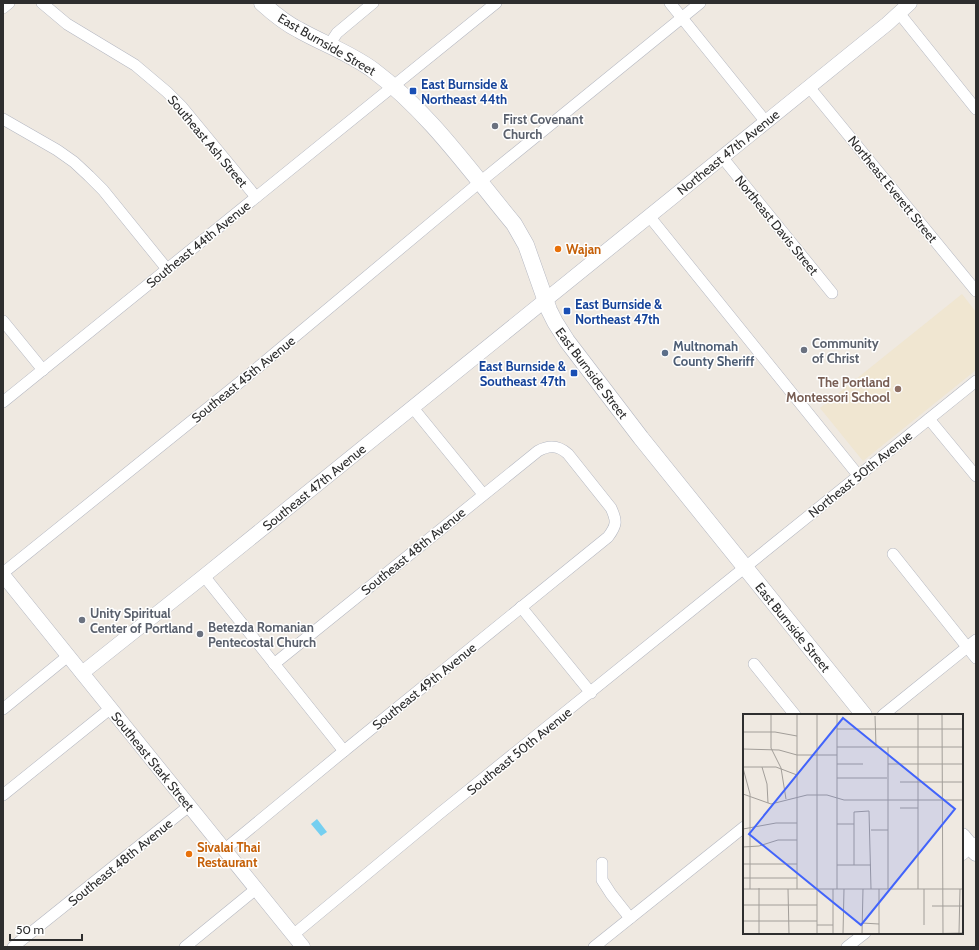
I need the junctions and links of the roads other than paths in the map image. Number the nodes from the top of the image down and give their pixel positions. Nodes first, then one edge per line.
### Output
1 (9, 3) edge
2 (42, 3) edge
3 (262, 3) edge
4 (373, 3) edge
5 (496, 3) edge
6 (670, 3) edge
7 (700, 3) edge
8 (910, 3) edge
9 (3, 8) edge
10 (899, 13) junction
11 (682, 18) junction
12 (329, 45) junction
13 (392, 87) junction
14 (809, 87) junction
15 (976, 109) edge
16 (3, 119) edge
17 (766, 122) junction
18 (722, 157) junction
19 (480, 182) junction
20 (256, 197) junction
21 (649, 216) junction
22 (167, 269) junction
23 (975, 287) edge
24 (832, 294) dead end
25 (546, 300) junction
26 (3, 321) edge
27 (42, 370) junction
28 (976, 381) edge
29 (3, 402) edge
30 (413, 408) junction
31 (929, 419) junction
32 (858, 475) junction
33 (976, 476) edge
34 (483, 494) junction
35 (616, 518) joint
36 (892, 554) dead end
37 (745, 568) junction
38 (3, 574) edge
39 (204, 576) junction
40 (521, 608) junction
41 (972, 644) edge
42 (68, 656) junction
43 (976, 658) edge
44 (274, 664) junction
45 (754, 664) dead end
46 (82, 673) junction
47 (591, 693) junction
48 (111, 708) junction
49 (3, 709) edge
50 (794, 714) edge
51 (863, 714) edge
52 (884, 714) edge
53 (344, 751) junction
54 (3, 795) edge
55 (190, 806) junction
56 (743, 828) edge
57 (224, 850) junction
58 (602, 863) dead end
59 (256, 889) junction
60 (630, 918) junction
61 (864, 934) edge
62 (293, 935) junction
63 (13, 947) edge
64 (184, 947) edge
65 (303, 947) edge
66 (594, 947) edge
67 (848, 947) edge

1 - 9 street
2 - 20 street, Southeast Ash Street
3 - 12 main road, East Burnside Street
4 - 12 street
5 - 13 street, Southeast 44th Avenue
6 - 11 street
7 - 11 street, Southeast 45th Avenue
8 - 10 street, Northeast 47th Avenue
10 - 14 street, Northeast 47th Avenue
10 - 15 street
11 - 17 street
11 - 19 street, Southeast 45th Avenue
12 - 13 main road, East Burnside Street
13 - 19 main road, East Burnside Street
13 - 20 street, Southeast 44th Avenue
14 - 17 street, Northeast 47th Avenue
14 - 23 street, Northeast Everett Street
16 - 22 street
17 - 18 street, Northeast 47th Avenue
18 - 21 street, Northeast 47th Avenue
18 - 24 street, Northeast Davis Street
19 - 25 main road, East Burnside Street
19 - 38 street, Southeast 45th Avenue
20 - 22 street, Southeast 44th Avenue
21 - 25 street, Northeast 47th Avenue
21 - 32 street
22 - 27 street, Southeast 44th Avenue
25 - 30 street, Southeast 47th Avenue
25 - 37 main road, East Burnside Street
26 - 27 street
27 - 29 street, Southeast 44th Avenue
28 - 31 street, Northeast 50th Avenue
30 - 34 street
30 - 39 street, Southeast 47th Avenue
31 - 32 street, Northeast 50th Avenue
31 - 33 street
32 - 37 street, Northeast 50th Avenue
34 - 35 street, Southeast 48th Avenue
34 - 44 street, Southeast 48th Avenue
35 - 40 street, Southeast 49th Avenue
36 - 41 street
37 - 47 street, Southeast 50th Avenue
37 - 51 main road, East Burnside Street
38 - 42 street, Southeast Stark Street
39 - 44 street
39 - 46 street, Southeast 47th Avenue
40 - 47 street
40 - 53 street, Southeast 49th Avenue
41 - 43 street
41 - 52 street
42 - 46 street, Southeast Stark Street
42 - 49 street
44 - 53 street
45 - 50 street
46 - 48 street, Southeast Stark Street
47 - 62 street, Southeast 50th Avenue
48 - 54 street
48 - 55 street, Southeast Stark Street
53 - 57 street, Southeast 49th Avenue
55 - 57 street, Southeast Stark Street
55 - 63 street, Southeast 48th Avenue
56 - 60 street
57 - 59 street, Southeast Stark Street
58 - 60 street
59 - 62 street, Southeast Stark Street
59 - 64 street
60 - 66 street
61 - 67 street
62 - 65 street, Southeast Stark Street

